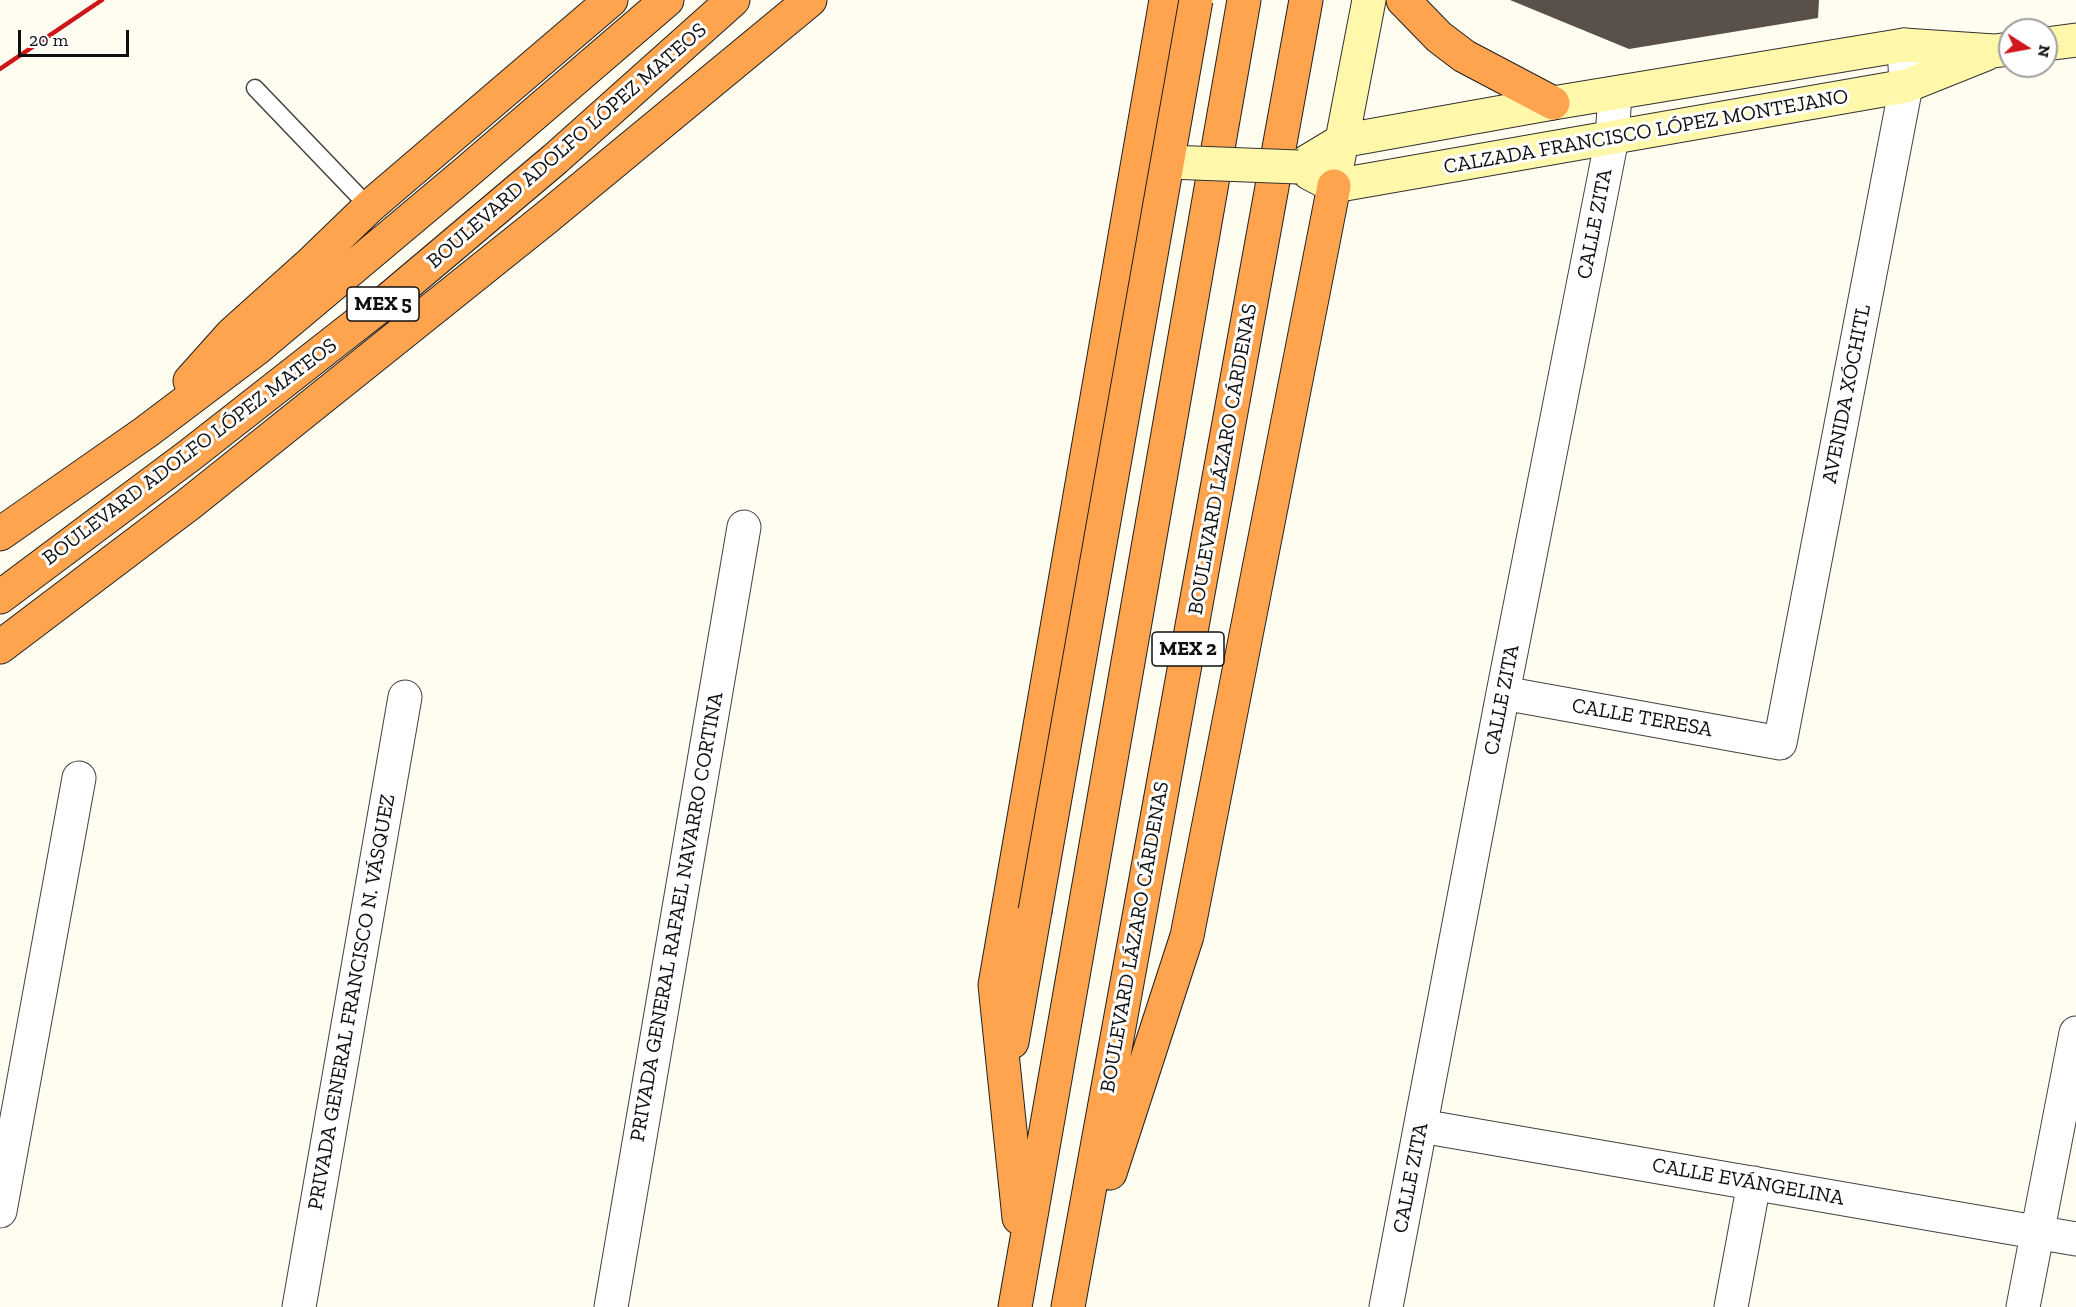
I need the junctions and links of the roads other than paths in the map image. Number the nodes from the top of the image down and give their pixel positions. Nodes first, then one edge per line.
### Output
1 (611, 0) edge
2 (667, 0) edge
3 (733, 0) edge
4 (810, 0) edge
5 (1166, 0) edge
6 (1196, 0) edge
7 (1244, 0) edge
8 (1306, 0) edge
9 (1369, 0) edge
10 (1403, 0) edge
11 (2076, 40) edge
12 (2058, 42) edge
13 (1904, 45) junction
14 (1998, 50) edge
15 (1998, 52) edge
16 (1906, 86) junction
17 (255, 88) dead end
18 (1615, 94) junction
19 (1553, 104) junction
20 (1612, 138) junction
21 (1341, 141) junction
22 (1153, 161) junction
23 (1298, 167) junction
24 (1334, 186) junction
25 (369, 207) junction
26 (146, 432) junction
27 (744, 527) dead end
28 (0, 534) edge
29 (0, 597) edge
30 (0, 647) edge
31 (1503, 693) junction
32 (405, 697) dead end
33 (1780, 743) joint
34 (80, 778) dead end
35 (2076, 1033) edge
36 (1006, 1078) junction
37 (1421, 1126) junction
38 (1754, 1183) junction
39 (0, 1211) edge
40 (2037, 1231) junction
41 (2076, 1239) edge
42 (1024, 1256) junction
43 (1069, 1302) edge
44 (299, 1307) edge
45 (611, 1307) edge
46 (1015, 1307) edge
47 (1386, 1307) edge
48 (1731, 1307) edge
49 (2023, 1307) edge

1 - 25 highway
2 - 26 highway, BOULEVARD ADOLFO LÓPEZ MATEOS / MEX 5
3 - 29 highway, BOULEVARD ADOLFO LÓPEZ MATEOS / MEX 5
4 - 30 highway
5 - 22 highway
6 - 36 highway, bridge
7 - 42 highway, MEX 2
8 - 43 highway, BOULEVARD LÁZARO CÁRDENAS / MEX 2
9 - 21 main road
10 - 19 highway
11 - 12 main road
13 - 14 main road, CALZADA FRANCISCO LÓPEZ MONTEJANO
13 - 16 street, AVENIDA XÓCHITL
13 - 18 main road, CALZADA FRANCISCO LÓPEZ MONTEJANO
15 - 16 main road, CALZADA FRANCISCO LÓPEZ MONTEJANO
16 - 20 main road, CALZADA FRANCISCO LÓPEZ MONTEJANO
16 - 33 street, AVENIDA XÓCHITL
17 - 25 lane
18 - 19 main road, CALZADA FRANCISCO LÓPEZ MONTEJANO
18 - 20 street, CALLE ZITA
19 - 21 main road, CALZADA FRANCISCO LÓPEZ MONTEJANO
20 - 24 main road, CALZADA FRANCISCO LÓPEZ MONTEJANO
20 - 31 street, CALLE ZITA
21 - 23 main road, CALZADA FRANCISCO LÓPEZ MONTEJANO
21 - 24 main road
22 - 23 main road, bridge
22 - 36 highway
23 - 24 main road
24 - 43 highway
25 - 26 highway
26 - 28 highway, BOULEVARD ADOLFO LÓPEZ MATEOS / MEX 5
27 - 45 street, PRIVADA GENERAL RAFAEL NAVARRO CORTINA
31 - 33 street, CALLE TERESA
31 - 37 street, CALLE ZITA
32 - 44 street, PRIVADA GENERAL FRANCISCO N. VÁSQUEZ
34 - 39 street
35 - 40 street
36 - 42 highway
37 - 38 street, CALLE EVÁNGELINA
37 - 47 street, CALLE ZITA
38 - 40 street, CALLE EVÁNGELINA
38 - 48 street
40 - 41 street, CALLE EVÁNGELINA
40 - 49 street
42 - 46 highway, MEX 2

